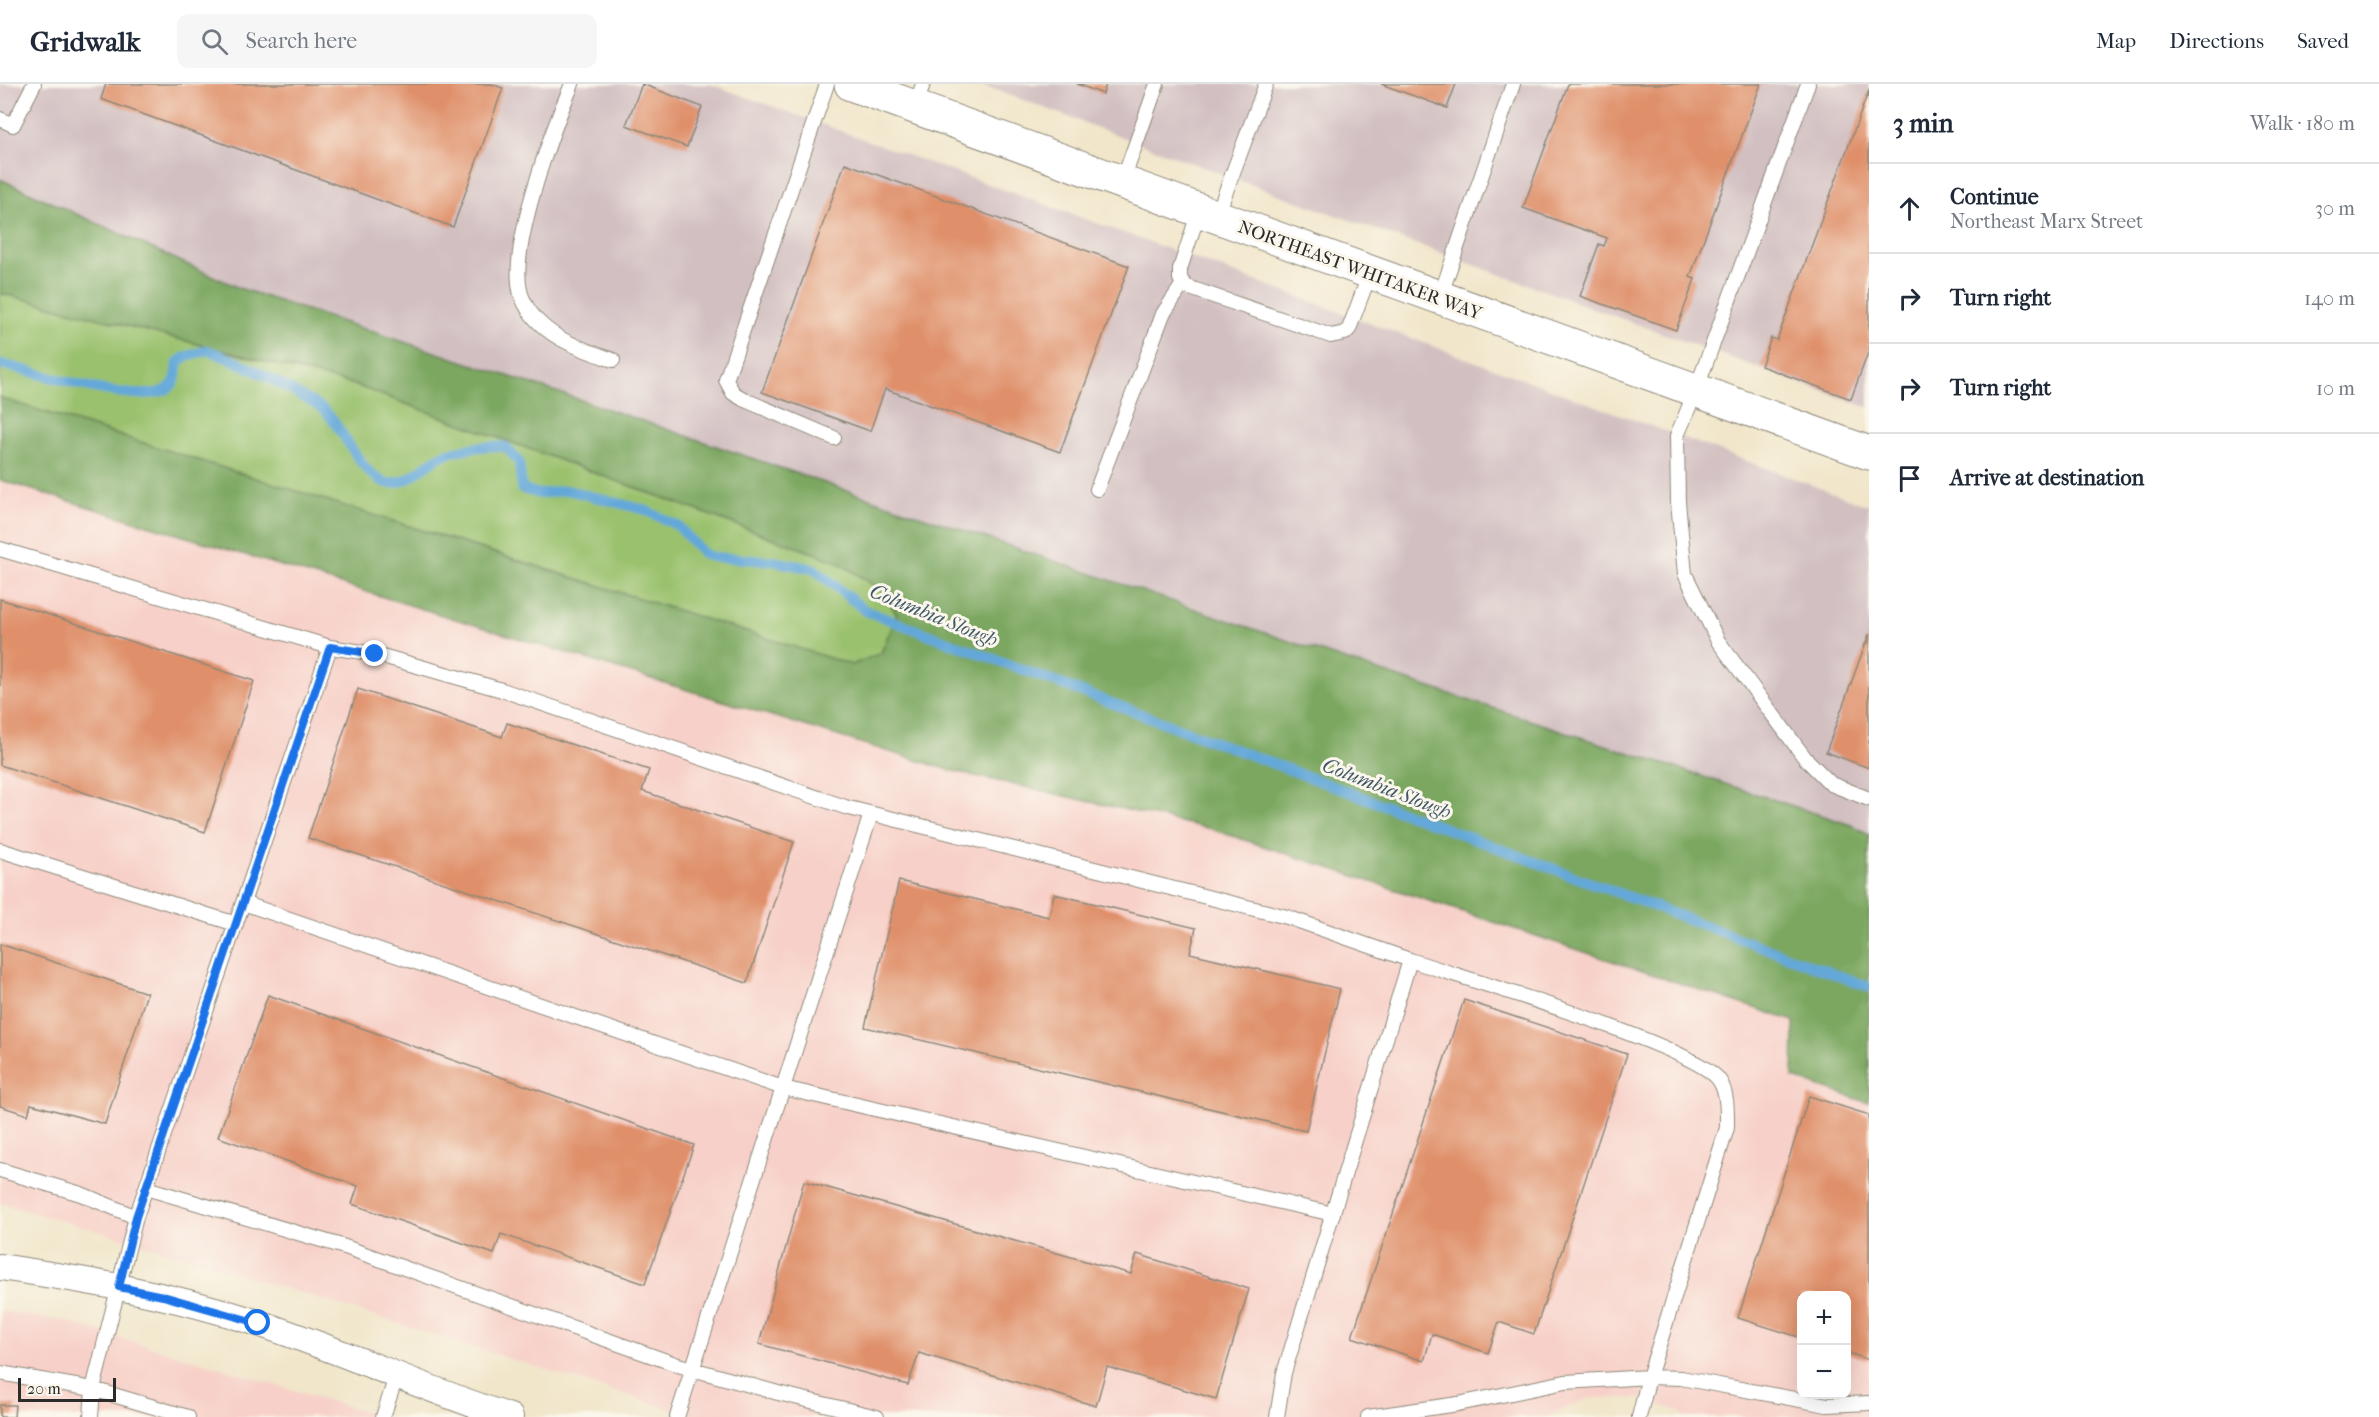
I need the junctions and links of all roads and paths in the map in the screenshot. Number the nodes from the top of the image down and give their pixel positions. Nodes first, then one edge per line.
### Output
1 (34, 84) edge
2 (572, 84) edge
3 (827, 84) edge
4 (851, 84) edge
5 (1157, 84) edge
6 (1266, 84) edge
7 (1513, 84) edge
8 (1809, 84) edge
9 (919, 95) edge
10 (0, 119) edge
11 (1122, 183) junction
12 (1208, 214) junction
13 (1370, 273) junction
14 (1183, 284) junction
15 (1439, 299) junction
16 (613, 360) dead end
17 (1696, 390) junction
18 (834, 438) dead end
19 (1869, 453) edge
20 (1097, 489) dead end
21 (0, 549) edge
22 (330, 647) junction
23 (1869, 799) edge
24 (871, 814) junction
25 (0, 850) edge
26 (243, 903) junction
27 (236, 924) junction
28 (1410, 960) junction
29 (783, 1088) junction
30 (0, 1170) edge
31 (146, 1188) junction
32 (1333, 1214) junction
33 (136, 1217) junction
34 (0, 1266) edge
35 (119, 1287) junction
36 (693, 1369) junction
37 (0, 1373) edge
38 (396, 1377) junction
39 (1648, 1377) junction
40 (93, 1389) junction
41 (1869, 1403) edge
42 (91, 1417) edge
43 (188, 1417) edge
44 (383, 1417) edge
45 (510, 1417) edge
46 (677, 1417) edge
47 (878, 1417) edge
48 (1277, 1417) edge
49 (1368, 1417) edge
50 (1639, 1417) edge

1 - 10 lane
2 - 16 lane
3 - 18 lane
4 - 9 street, NORTHEAST WHITAKER WAY
5 - 11 lane
6 - 12 lane
7 - 15 lane
8 - 17 lane
9 - 11 street, NORTHEAST WHITAKER WAY
11 - 12 street, NORTHEAST WHITAKER WAY
12 - 13 street, NORTHEAST WHITAKER WAY
12 - 14 lane
13 - 14 lane
13 - 15 street, NORTHEAST WHITAKER WAY
14 - 20 lane
15 - 17 street, NORTHEAST WHITAKER WAY
17 - 19 street, NORTHEAST WHITAKER WAY
17 - 23 lane
21 - 22 lane
22 - 24 lane
22 - 26 lane
24 - 28 lane
24 - 29 lane
25 - 27 lane
26 - 27 lane
26 - 29 lane
27 - 31 lane
28 - 32 lane
28 - 39 lane
29 - 32 lane
29 - 36 lane
30 - 33 lane
31 - 33 lane
31 - 36 lane
32 - 48 lane
33 - 35 lane
34 - 35 street
35 - 38 street
35 - 40 lane
36 - 46 lane
36 - 47 lane
37 - 40 lane
38 - 44 lane
38 - 45 street
39 - 41 lane
39 - 49 lane
39 - 50 lane
40 - 42 lane
40 - 43 lane

